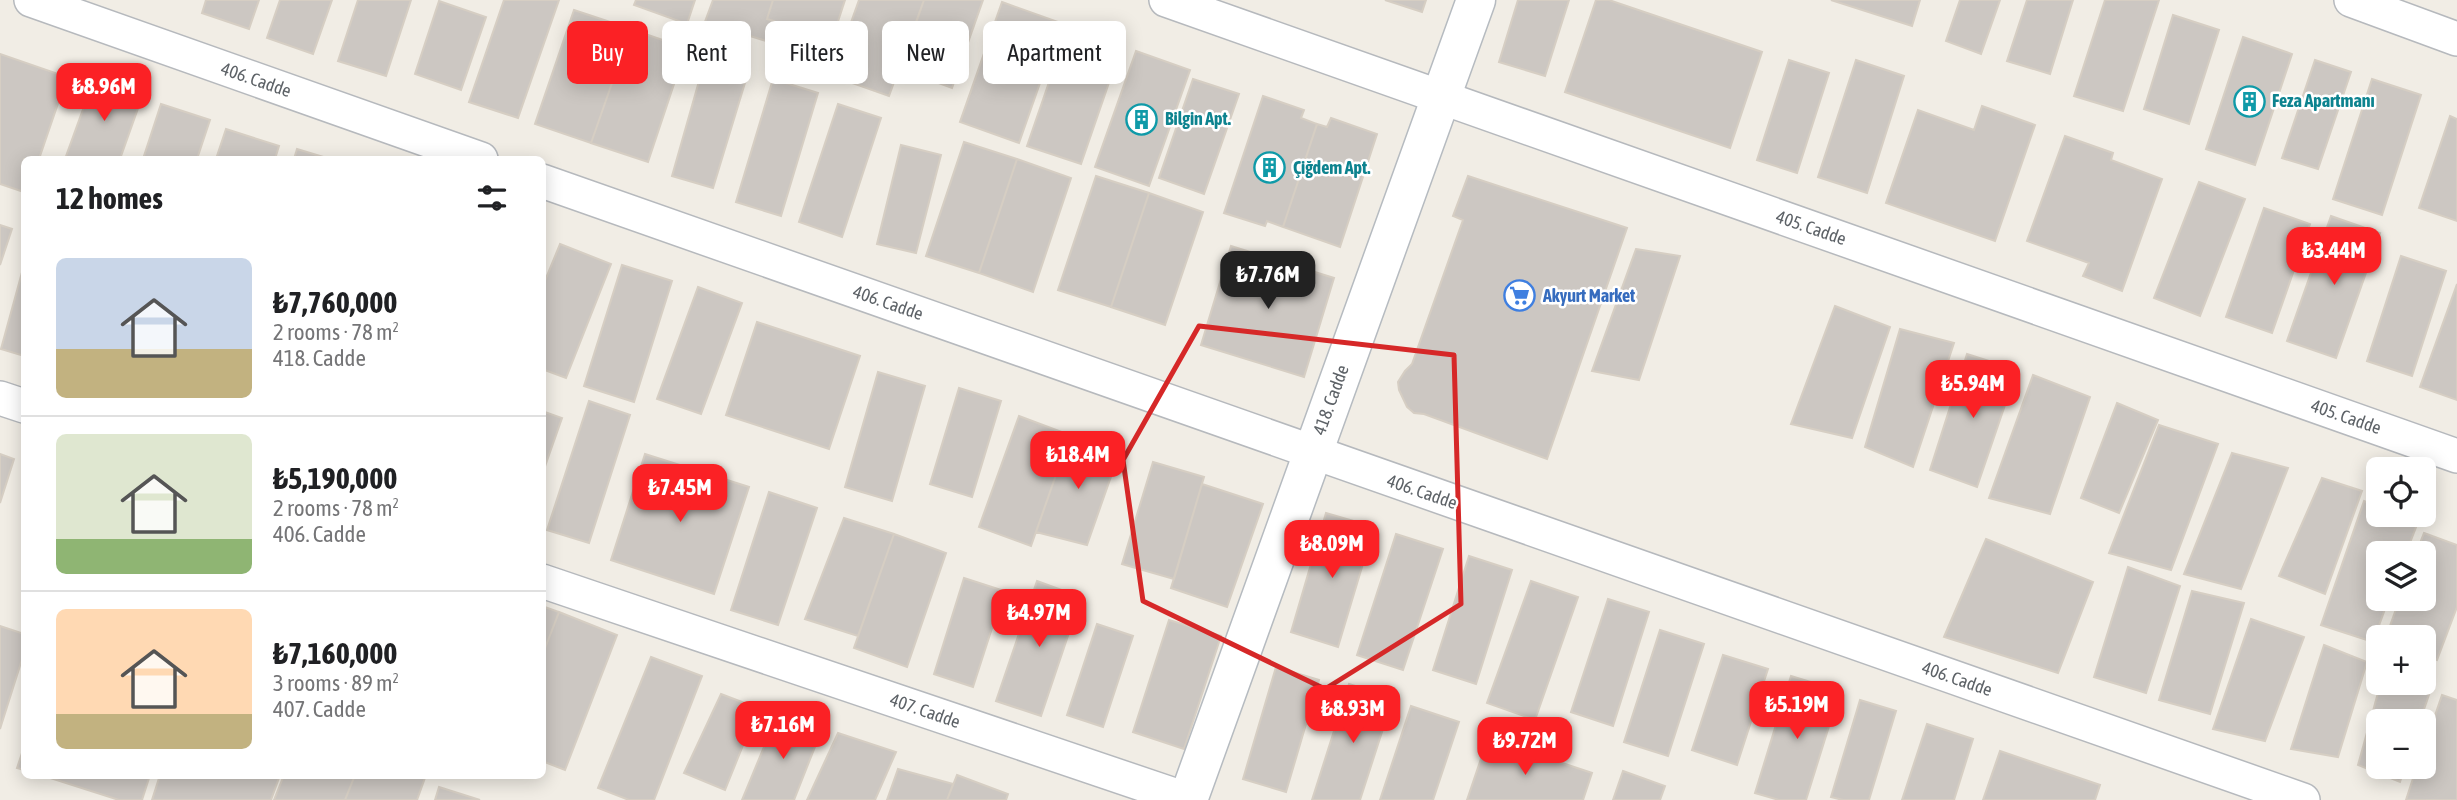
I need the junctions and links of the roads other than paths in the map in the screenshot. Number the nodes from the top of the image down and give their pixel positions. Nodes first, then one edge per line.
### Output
1 (31, 0) edge
2 (1166, 0) edge
3 (1476, 0) edge
4 (2351, 0) edge
5 (2457, 39) edge
6 (1439, 97) junction
7 (473, 156) edge
8 (546, 182) edge
9 (0, 398) edge
10 (21, 405) edge
11 (1311, 453) junction
12 (2457, 456) edge
13 (546, 582) edge
14 (1188, 800) edge
15 (2303, 800) edge

1 - 7 street, 406. Cadde
2 - 6 street, 405. Cadde
3 - 6 street, 418. Cadde
4 - 5 street
6 - 11 street, 418. Cadde
6 - 12 street, 405. Cadde
8 - 11 street, 406. Cadde
9 - 10 street
11 - 14 street, 418. Cadde
11 - 15 street, 406. Cadde
13 - 14 street, 407. Cadde

